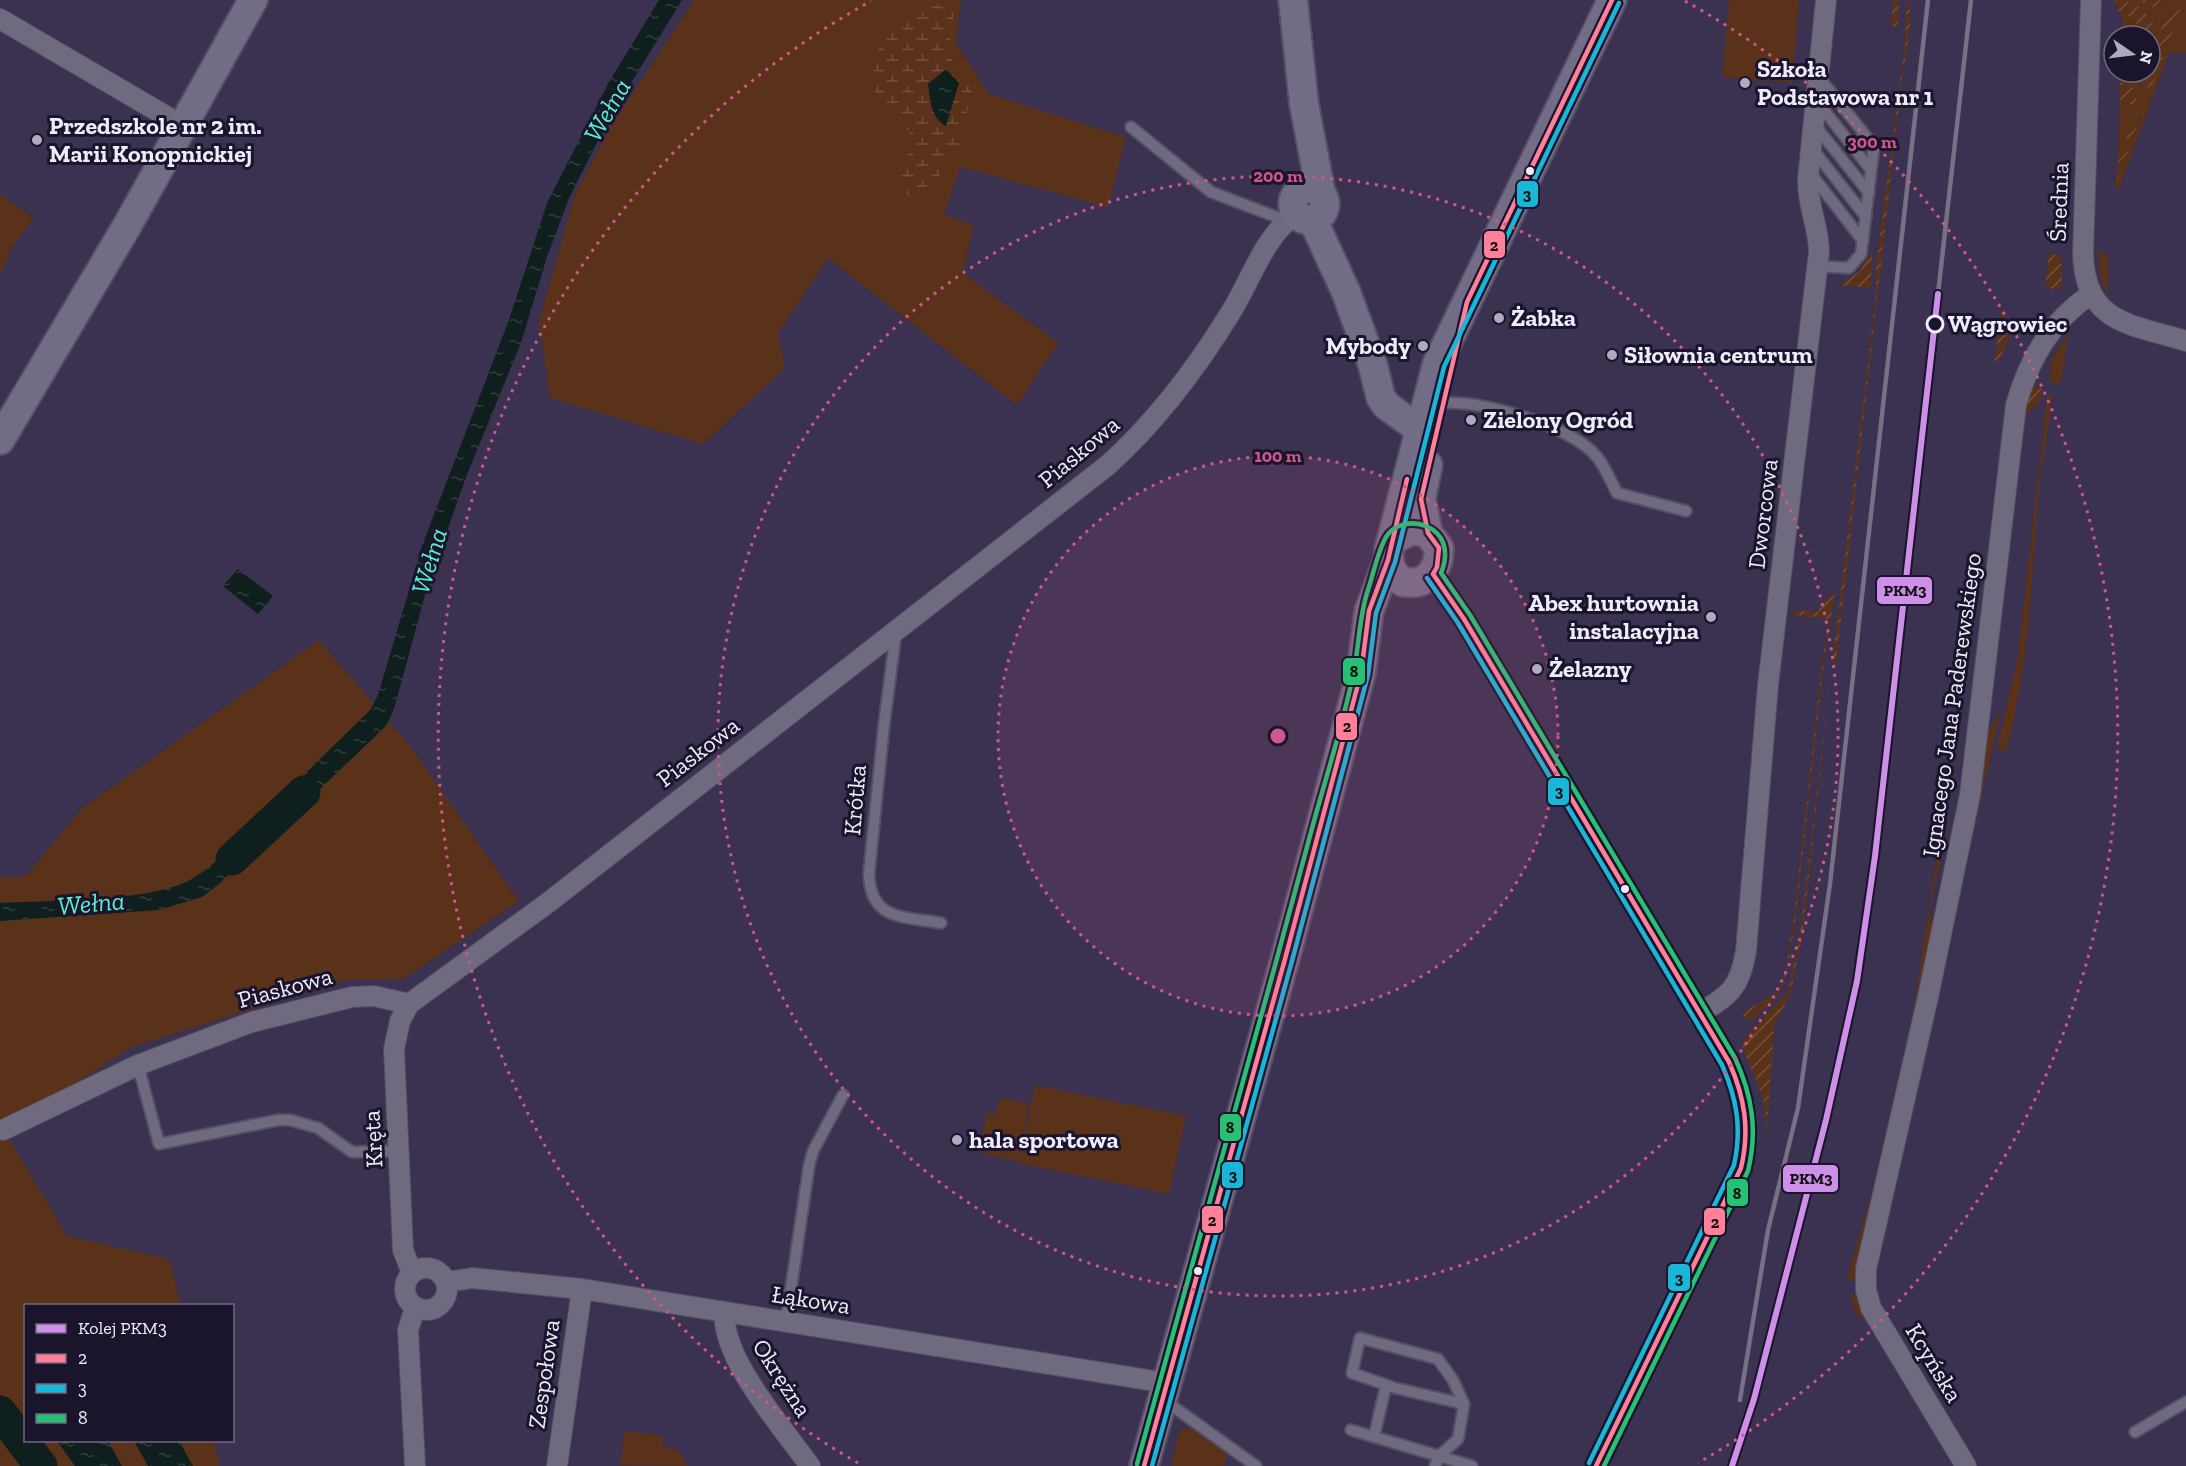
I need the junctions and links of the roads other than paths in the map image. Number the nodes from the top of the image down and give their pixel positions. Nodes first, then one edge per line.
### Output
1 (253, 0) edge
2 (1293, 0) edge
3 (1612, 0) edge
4 (1826, 0) edge
5 (2091, 0) edge
6 (0, 19) edge
7 (1818, 76) junction
8 (1816, 100) junction
9 (1813, 123) junction
10 (183, 126) junction
11 (1131, 127) dead end
12 (1811, 147) junction
13 (1871, 170) junction
14 (1809, 171) junction
15 (1869, 193) junction
16 (1306, 207) junction
17 (1866, 217) junction
18 (1863, 241) junction
19 (1817, 266) junction
20 (2091, 294) junction
21 (2186, 341) edge
22 (1373, 366) junction
23 (1436, 402) junction
24 (1419, 433) junction
25 (0, 440) edge
26 (1686, 511) dead end
27 (1428, 533) junction
28 (1395, 560) junction
29 (1433, 574) junction
30 (896, 630) junction
31 (941, 923) dead end
32 (409, 1004) junction
33 (1698, 1014) junction
34 (138, 1065) junction
35 (843, 1095) dead end
36 (3, 1130) dead end
37 (399, 1151) junction
38 (411, 1273) junction
39 (447, 1282) junction
40 (1866, 1283) joint
41 (582, 1289) junction
42 (415, 1308) junction
43 (725, 1312) junction
44 (786, 1322) junction
45 (1386, 1385) junction
46 (1164, 1391) junction
47 (2186, 1402) edge
48 (1464, 1404) junction
49 (1351, 1430) dead end
50 (2135, 1432) dead end
51 (1374, 1437) junction
52 (1437, 1461) edge
53 (1145, 1465) edge
54 (415, 1466) edge
55 (557, 1466) edge
56 (810, 1466) edge
57 (1256, 1466) edge
58 (1472, 1466) edge
59 (1596, 1466) edge
60 (1966, 1466) edge

1 - 10 street
2 - 16 street
3 - 23 street
4 - 7 street, Dworcowa
5 - 20 street, Średnia
6 - 10 street
7 - 8 street, Dworcowa
7 - 13 lane
8 - 9 street, Dworcowa
8 - 13 lane
9 - 12 street, Dworcowa
9 - 15 lane
10 - 25 street
11 - 16 lane
12 - 14 street, Dworcowa
12 - 17 lane
13 - 15 lane
14 - 18 lane
14 - 19 street, Dworcowa
15 - 17 lane
16 - 22 street
16 - 30 street, Piaskowa
17 - 18 lane
18 - 19 lane
19 - 33 street, Dworcowa
20 - 21 street, Średnia
20 - 40 street, Ignacego Jana Paderewskiego
22 - 23 street
22 - 24 street
23 - 24 street
23 - 26 lane
23 - 27 street
24 - 28 street
27 - 28 street
27 - 29 street
28 - 29 street
28 - 46 street
29 - 33 street
30 - 31 lane, Krótka
30 - 32 street, Piaskowa
32 - 34 street, Piaskowa
32 - 37 street, Kręta
33 - 59 street
34 - 36 street, Piaskowa
34 - 37 lane
35 - 44 lane
37 - 38 street, Kręta
38 - 39 street
38 - 42 street
39 - 41 street, Łąkowa
39 - 42 street
40 - 60 street, Kcyńska
41 - 43 street, Łąkowa
41 - 55 street, Zespołowa
42 - 54 street
43 - 44 street, Łąkowa
43 - 56 street, Okrężna
44 - 46 street, Łąkowa
45 - 48 lane
45 - 48 lane
45 - 51 lane
46 - 53 street
46 - 57 lane
47 - 50 lane
48 - 52 lane
49 - 51 lane
51 - 52 lane
52 - 58 lane

